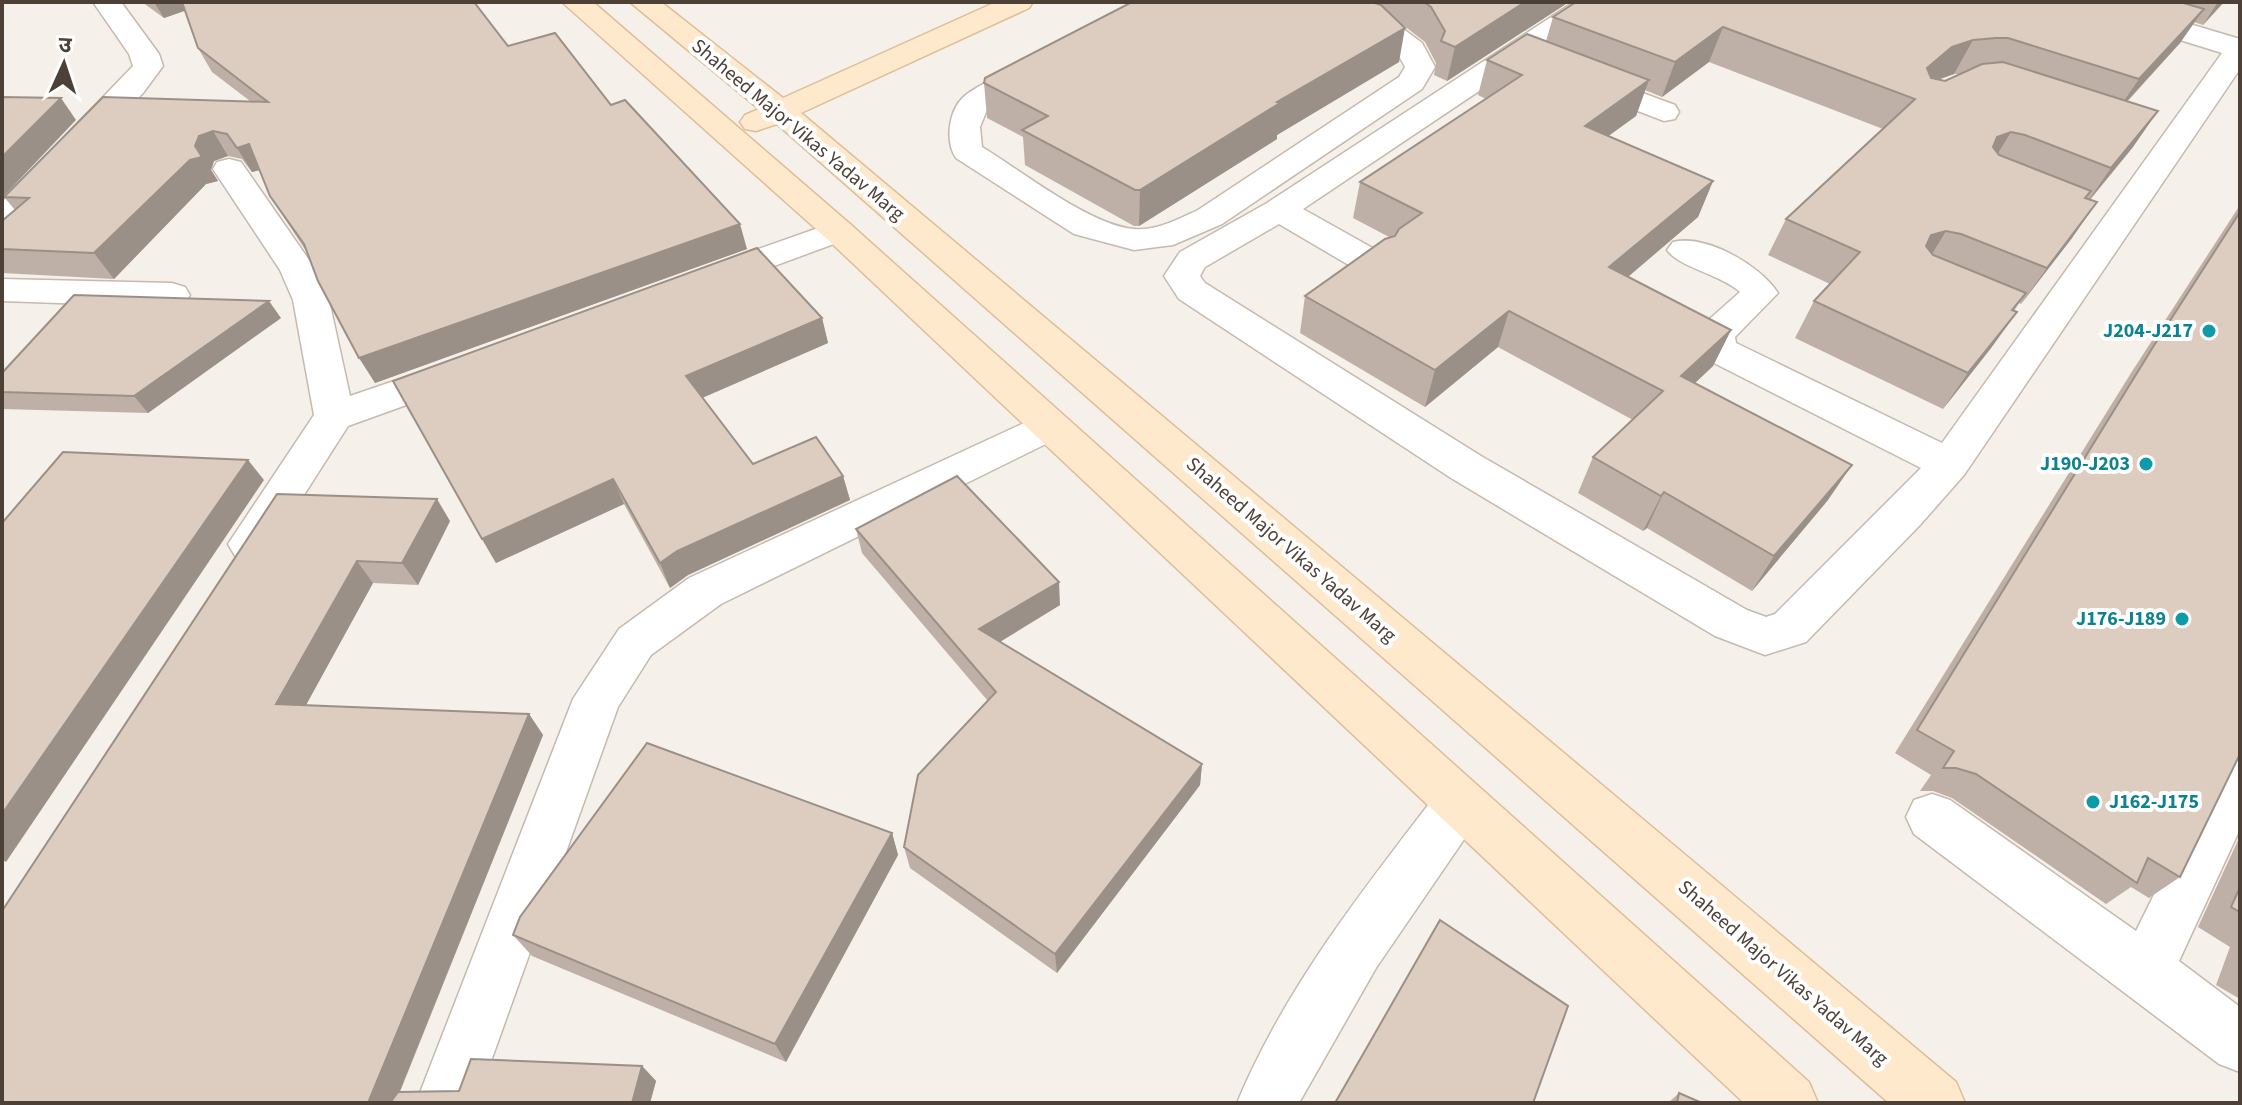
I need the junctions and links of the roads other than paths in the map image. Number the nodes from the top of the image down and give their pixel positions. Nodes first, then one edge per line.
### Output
1 (107, 2) edge
2 (576, 2) edge
3 (644, 2) edge
4 (1019, 2) edge
5 (1318, 2) edge
6 (1593, 2) edge
7 (2087, 2) edge
8 (2240, 49) edge
9 (1064, 54) edge
10 (1541, 63) junction
11 (781, 112) junction
12 (1664, 112) edge
13 (724, 134) junction
14 (229, 169) edge
15 (1279, 210) junction
16 (2, 221) edge
17 (838, 231) junction
18 (1685, 250) edge
19 (1372, 263) edge
20 (2, 290) edge
21 (676, 291) edge
22 (172, 295) edge
23 (484, 363) edge
24 (334, 416) junction
25 (1048, 426) junction
26 (1949, 464) junction
27 (229, 575) edge
28 (2240, 774) edge
29 (1460, 803) junction
30 (1932, 817) dead end
31 (2146, 971) junction
32 (2240, 1043) edge
33 (1785, 1102) edge
34 (446, 1103) edge
35 (1267, 1103) edge
36 (1935, 1103) edge

1 - 16 street
2 - 13 main road
3 - 11 main road, Shaheed Major Vikas Yadav Marg
4 - 11 main road
5 - 9 street
6 - 10 street
7 - 8 street
8 - 26 street
10 - 12 street
10 - 15 street
11 - 13 main road
11 - 36 main road, Shaheed Major Vikas Yadav Marg
13 - 17 main road
14 - 24 street
15 - 19 street
15 - 26 street
17 - 21 street
17 - 25 main road
18 - 26 street
20 - 22 street
23 - 24 street
24 - 27 street
25 - 29 main road
25 - 34 street
28 - 31 street
29 - 33 main road
29 - 35 street
30 - 31 street
31 - 32 street

